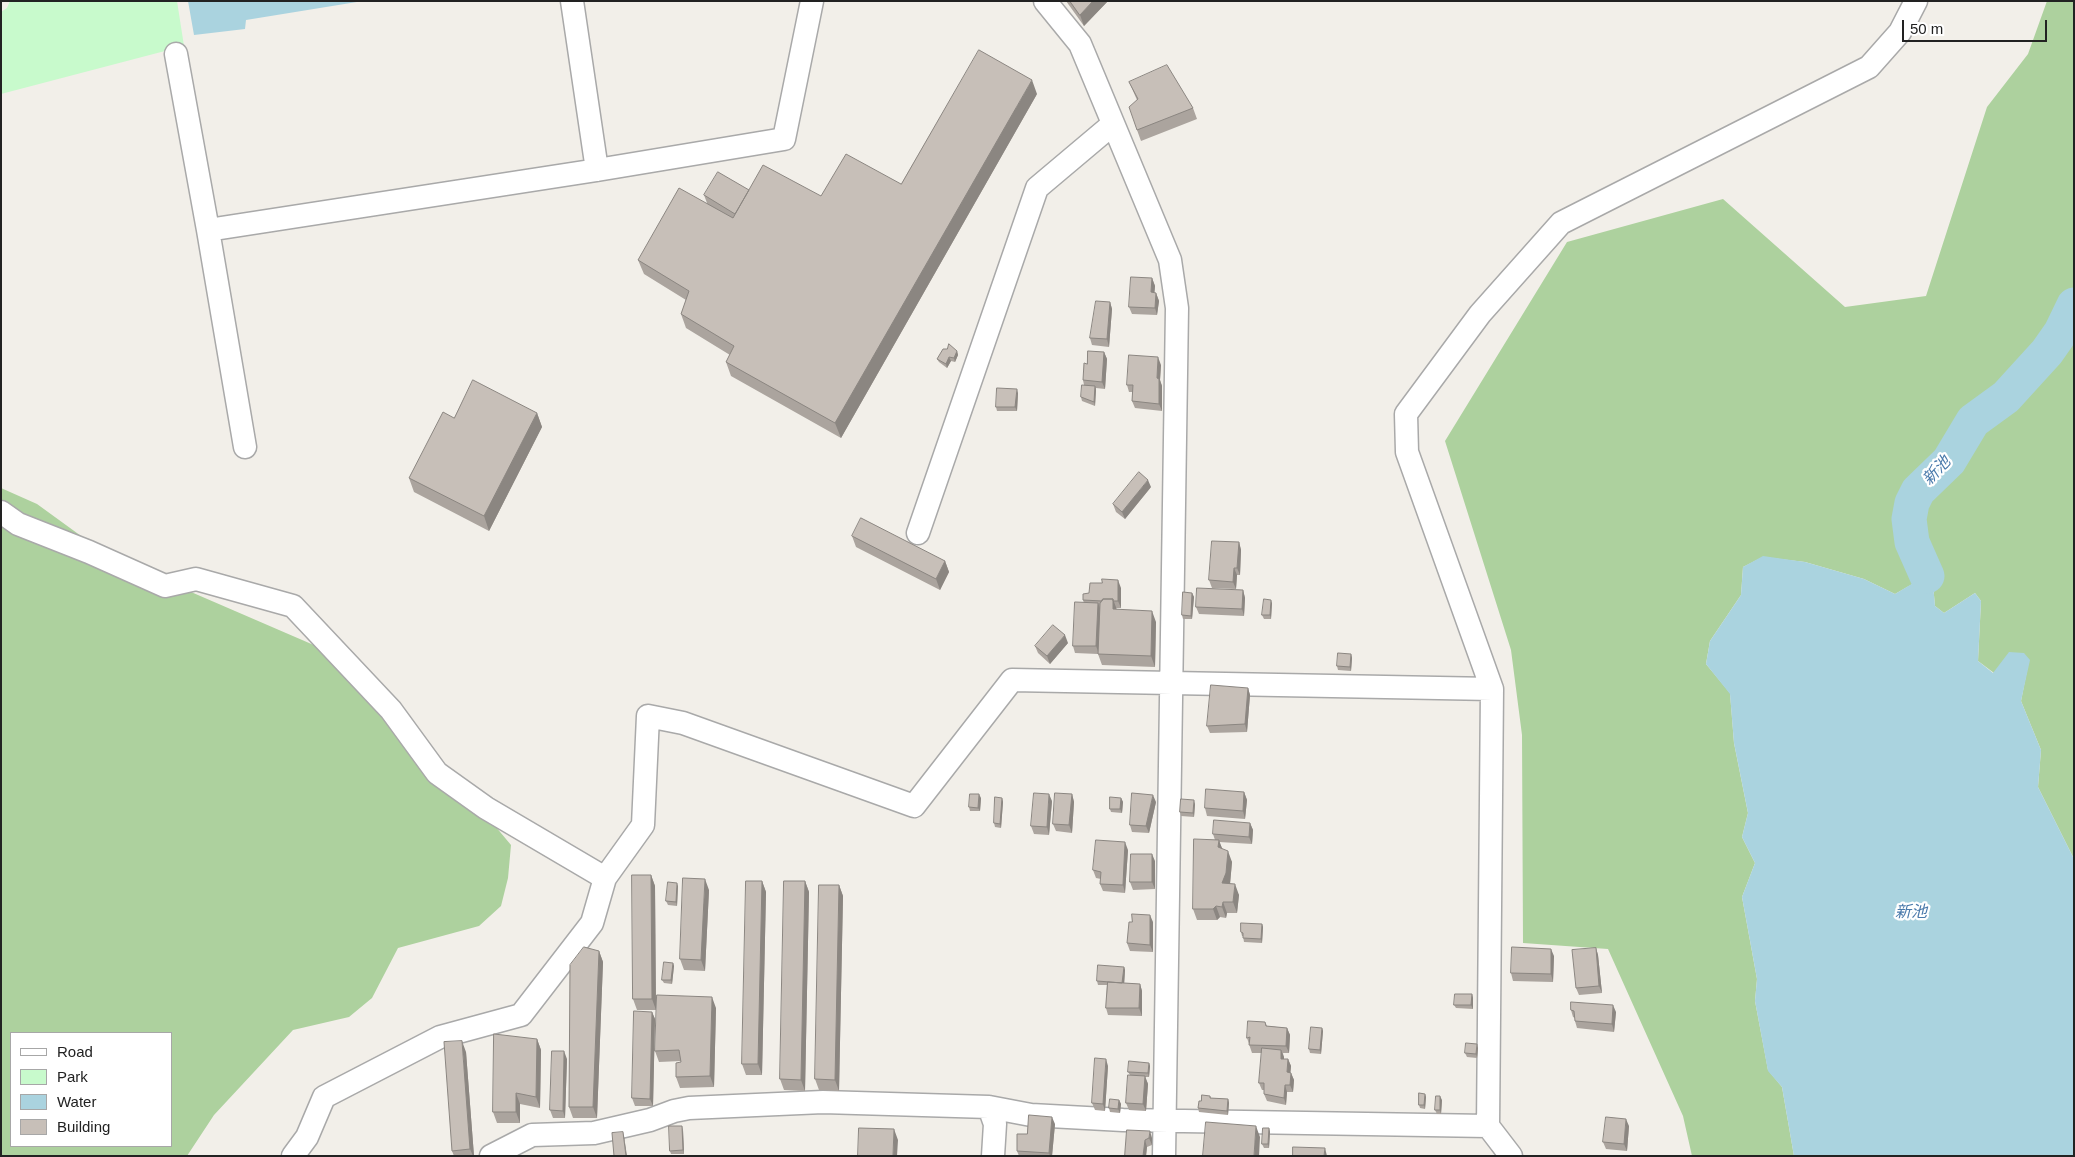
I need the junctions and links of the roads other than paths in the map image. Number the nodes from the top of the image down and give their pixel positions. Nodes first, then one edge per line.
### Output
1 (572, 1) edge
2 (812, 1) edge
3 (1045, 1) edge
4 (1916, 1) edge
5 (176, 54) dead end
6 (1113, 124) junction
7 (597, 170) junction
8 (208, 230) junction
9 (245, 447) dead end
10 (1, 512) edge
11 (918, 533) dead end
12 (1170, 683) junction
13 (1492, 689) junction
14 (605, 878) junction
15 (989, 1107) junction
16 (1165, 1120) junction
17 (1488, 1126) junction
18 (293, 1156) edge
19 (491, 1156) edge
20 (993, 1156) edge
21 (1164, 1156) edge
22 (1510, 1156) edge

1 - 7 street
2 - 7 street
3 - 6 street
4 - 13 street
5 - 8 street
6 - 11 street
6 - 12 street
7 - 8 street
8 - 9 street
10 - 14 street
12 - 13 street
12 - 14 street
12 - 16 street
13 - 17 street
14 - 18 street
15 - 16 street
15 - 19 street
15 - 20 street
16 - 17 street
16 - 21 street
17 - 22 street

